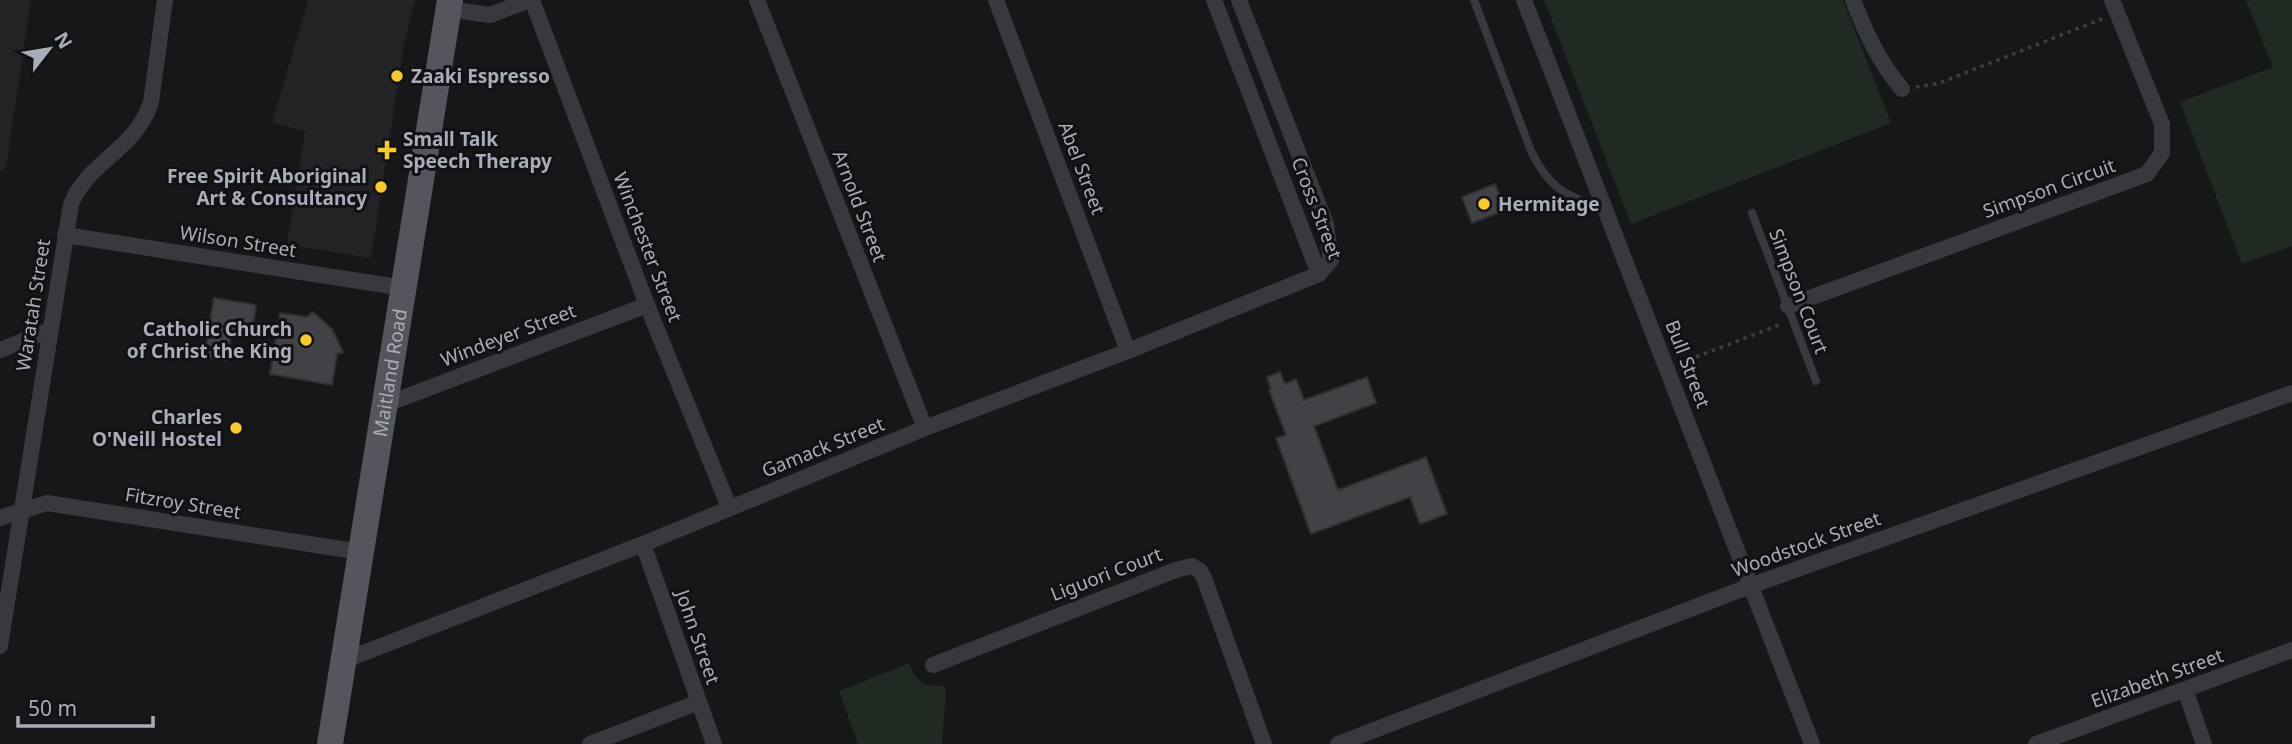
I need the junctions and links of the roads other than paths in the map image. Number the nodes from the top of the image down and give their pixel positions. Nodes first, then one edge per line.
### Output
1 (165, 0) edge
2 (531, 0) edge
3 (757, 0) edge
4 (996, 0) edge
5 (1214, 0) edge
6 (1239, 0) edge
7 (1474, 0) edge
8 (1524, 0) edge
9 (1853, 0) edge
10 (449, 5) edge
11 (2114, 7) edge
12 (1902, 89) road end
13 (1603, 208) junction
14 (1752, 213) dead end
15 (65, 235) junction
16 (1320, 274) junction
17 (404, 288) junction
18 (647, 305) junction
19 (1788, 306) junction
20 (50, 330) junction
21 (0, 350) edge
22 (1128, 351) junction
23 (1816, 381) dead end
24 (2292, 393) edge
25 (384, 405) junction
26 (925, 428) junction
27 (729, 507) junction
28 (21, 510) junction
29 (0, 518) edge
30 (643, 544) junction
31 (361, 552) junction
32 (1750, 586) junction
33 (0, 646) edge
34 (2292, 650) edge
35 (343, 661) junction
36 (933, 665) dead end
37 (2185, 690) junction
38 (699, 702) junction
39 (330, 744) edge
40 (590, 744) edge
41 (714, 744) edge
42 (1264, 744) edge
43 (1338, 744) edge
44 (1812, 744) edge
45 (2035, 744) edge
46 (2204, 744) edge

1 - 15 street, Waratah Street
2 - 10 street
2 - 18 street, Winchester Street
3 - 26 street, Arnold Street
4 - 22 street, Abel Street
5 - 16 street, Cross Street
6 - 16 street, Cross Street
7 - 13 lane
8 - 13 street, Bull Street
9 - 12 street
10 - 17 main road, Maitland Road
11 - 19 street, Simpson Circuit
13 - 32 street, Bull Street
14 - 19 lane, Simpson Court
15 - 17 street, Wilson Street
15 - 20 street, Waratah Street
16 - 22 street, Gamack Street
17 - 25 main road, Maitland Road
18 - 25 street, Windeyer Street
18 - 27 street, Winchester Street
19 - 23 lane, Simpson Court
20 - 21 street
20 - 28 street, Waratah Street
22 - 26 street, Gamack Street
24 - 32 street, Woodstock Street
25 - 31 main road, Maitland Road
26 - 27 street, Gamack Street
27 - 30 street, Gamack Street
28 - 29 street, Fitzroy Street
28 - 31 street, Fitzroy Street
28 - 33 street, Waratah Street
30 - 35 street, Gamack Street
30 - 38 street, John Street
31 - 35 main road, Maitland Road
32 - 43 street, Woodstock Street
32 - 44 street, Bull Street
34 - 37 street, Elizabeth Street
35 - 39 main road, Maitland Road
36 - 42 street, Liguori Court
37 - 45 street, Elizabeth Street
37 - 46 street
38 - 40 street
38 - 41 street, John Street

